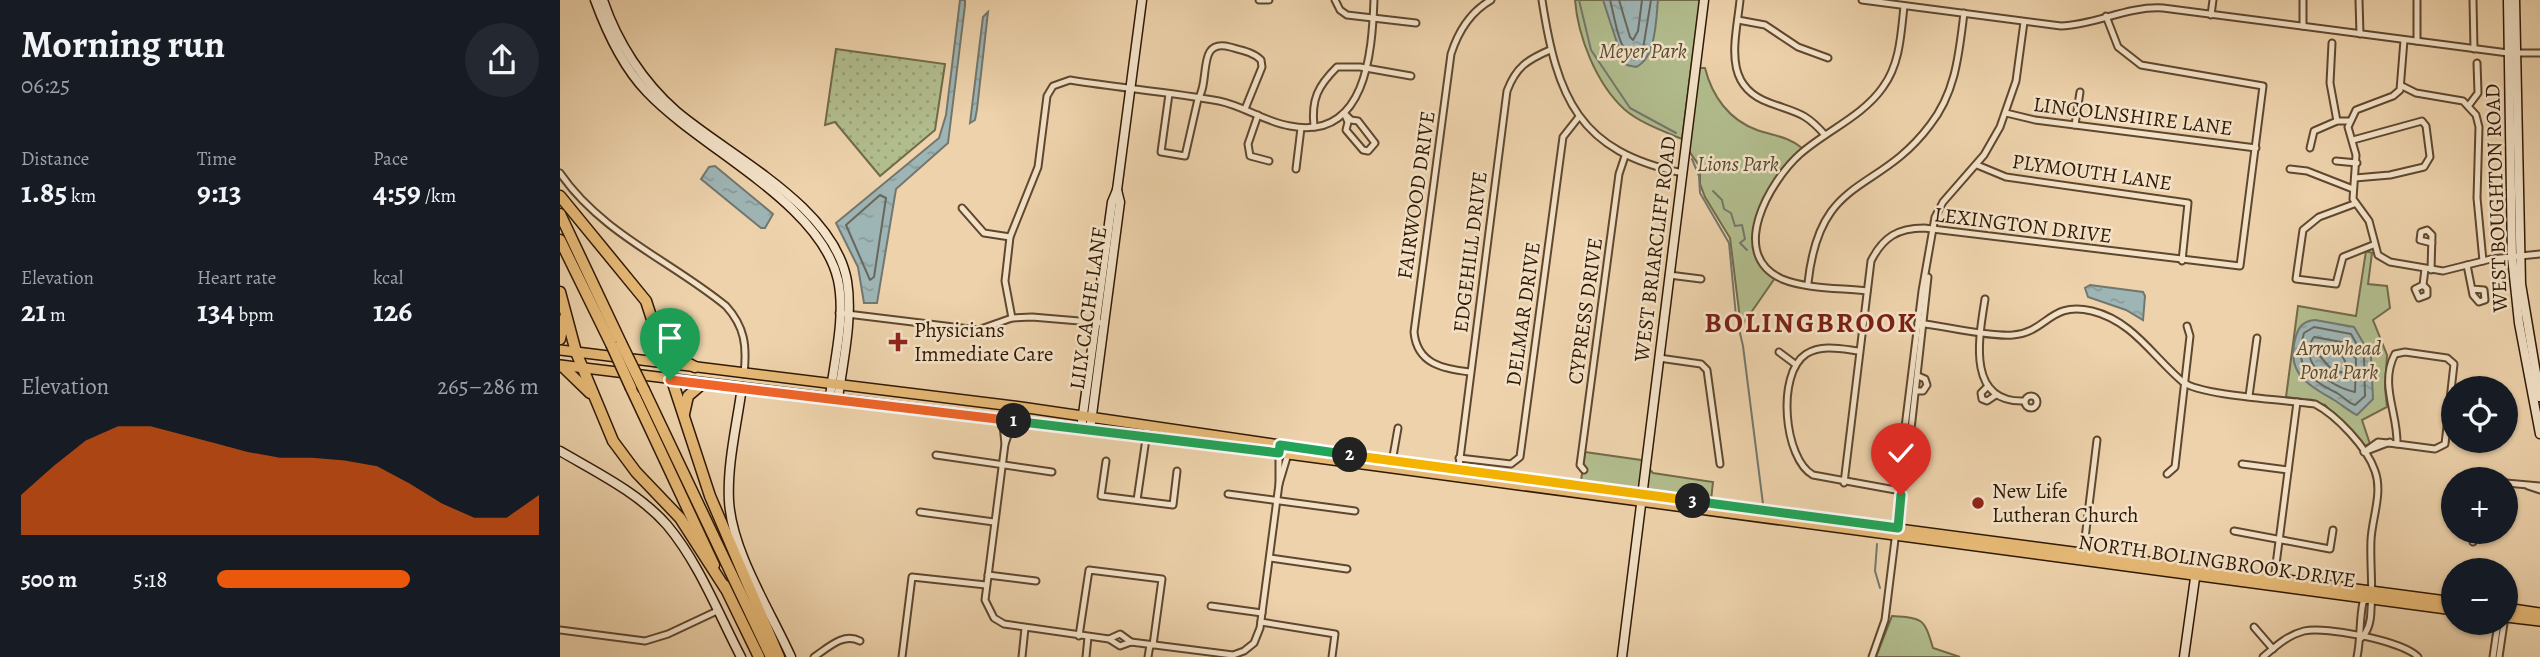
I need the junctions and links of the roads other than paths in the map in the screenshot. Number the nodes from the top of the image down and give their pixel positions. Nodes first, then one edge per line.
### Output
1 (595, 0) edge
2 (603, 0) edge
3 (1139, 0) edge
4 (1259, 0) edge
5 (1269, 0) edge
6 (1335, 0) edge
7 (1374, 0) edge
8 (1476, 0) edge
9 (1491, 0) edge
10 (1542, 0) edge
11 (1704, 0) edge
12 (1740, 0) edge
13 (1862, 0) edge
14 (2155, 0) edge
15 (2213, 0) edge
16 (2303, 0) edge
17 (2359, 0) edge
18 (2417, 0) edge
19 (2473, 0) edge
20 (2508, 0) edge
21 (2515, 0) edge
22 (1481, 6) junction
23 (1904, 6) junction
24 (2154, 8) junction
25 (1964, 13) junction
26 (2211, 15) junction
27 (2105, 16) junction
28 (1373, 17) junction
29 (1738, 20) junction
30 (2024, 22) junction
31 (1416, 23) dead end
32 (2303, 26) junction
33 (2360, 34) junction
34 (2404, 40) junction
35 (2417, 41) junction
36 (2332, 43) dead end
37 (2474, 49) junction
38 (1549, 50) junction
39 (2512, 53) junction
40 (2540, 53) edge
41 (1828, 58) dead end
42 (2477, 63) dead end
43 (1366, 69) junction
44 (1411, 76) dead end
45 (2402, 86) junction
46 (1131, 89) junction
47 (2080, 92) dead end
48 (1168, 94) junction
49 (1198, 99) junction
50 (2469, 105) junction
51 (1245, 109) junction
52 (1344, 113) junction
53 (2006, 113) junction
54 (1258, 115) junction
55 (1578, 118) junction
56 (2337, 121) junction
57 (2349, 121) junction
58 (2075, 125) junction
59 (1314, 127) junction
60 (1301, 128) junction
61 (1825, 135) junction
62 (2353, 140) junction
63 (2256, 148) junction
64 (2310, 148) dead end
65 (1625, 156) junction
66 (1269, 161) dead end
67 (2336, 161) dead end
68 (2357, 163) junction
69 (1977, 164) junction
70 (1296, 169) dead end
71 (2290, 169) dead end
72 (560, 173) edge
73 (1682, 173) junction
74 (2355, 178) junction
75 (2353, 189) junction
76 (560, 196) edge
77 (2354, 204) junction
78 (962, 208) dead end
79 (560, 214) edge
80 (1933, 229) junction
81 (1010, 237) junction
82 (560, 240) edge
83 (2432, 243) dead end
84 (2373, 245) junction
85 (2540, 254) edge
86 (2516, 257) junction
87 (2182, 261) junction
88 (2483, 261) junction
89 (2467, 265) junction
90 (2428, 270) junction
91 (1670, 275) junction
92 (1701, 279) dead end
93 (1808, 284) junction
94 (2423, 285) dead end
95 (2472, 289) dead end
96 (1867, 291) junction
97 (561, 297) edge
98 (1985, 299) dead end
99 (843, 313) junction
100 (1012, 318) junction
101 (1100, 322) junction
102 (1921, 323) junction
103 (2186, 326) dead end
104 (1980, 331) junction
105 (658, 333) junction
106 (2257, 338) dead end
107 (560, 339) edge
108 (616, 343) junction
109 (560, 350) edge
110 (1859, 351) junction
111 (576, 352) junction
112 (1779, 352) dead end
113 (589, 354) junction
114 (1659, 358) junction
115 (664, 363) junction
116 (1795, 365) junction
117 (561, 366) edge
118 (695, 367) junction
119 (586, 369) junction
120 (1470, 372) junction
121 (744, 374) junction
122 (1918, 376) junction
123 (670, 380) junction
124 (2184, 383) junction
125 (702, 384) junction
126 (836, 384) junction
127 (742, 387) junction
128 (1987, 387) junction
129 (1916, 391) junction
130 (1996, 395) junction
131 (593, 396) junction
132 (2249, 396) junction
133 (2540, 397) edge
134 (834, 398) junction
135 (2024, 401) dead end
136 (2297, 401) junction
137 (1087, 416) junction
138 (684, 418) junction
139 (1009, 420) junction
140 (1147, 425) junction
141 (1398, 428) dead end
142 (1085, 429) junction
143 (2540, 434) edge
144 (1146, 439) junction
145 (2097, 440) dead end
146 (2393, 443) junction
147 (560, 451) edge
148 (1282, 451) junction
149 (2364, 452) junction
150 (936, 456) dead end
151 (1459, 458) junction
152 (1106, 461) dead end
153 (1720, 464) dead end
154 (2242, 464) dead end
155 (1003, 465) junction
156 (1392, 465) junction
157 (1584, 470) dead end
158 (2288, 470) junction
159 (1177, 471) dead end
160 (1052, 472) dead end
161 (2167, 474) dead end
162 (1458, 475) junction
163 (1844, 483) junction
164 (2518, 485) edge
165 (2540, 488) edge
166 (1901, 491) junction
167 (1228, 494) dead end
168 (1642, 499) junction
169 (1137, 500) junction
170 (1277, 501) junction
171 (1355, 510) dead end
172 (920, 512) dead end
173 (994, 522) junction
174 (2333, 530) dead end
175 (2234, 531) dead end
176 (1897, 532) junction
177 (2279, 540) junction
178 (2082, 557) junction
179 (1270, 558) junction
180 (1347, 569) dead end
181 (2195, 572) junction
182 (988, 575) junction
183 (1036, 581) dead end
184 (2274, 582) junction
185 (986, 585) junction
186 (726, 588) junction
187 (2370, 595) junction
188 (2441, 601) edge
189 (1211, 606) dead end
190 (2441, 608) edge
191 (2518, 609) edge
192 (717, 611) junction
193 (2540, 612) edge
194 (1262, 613) junction
195 (2518, 618) edge
196 (2540, 621) edge
197 (1261, 622) junction
198 (2255, 627) dead end
199 (1025, 628) junction
200 (560, 630) edge
201 (2496, 635) edge
202 (2502, 635) edge
203 (1079, 636) junction
204 (1088, 637) junction
205 (2361, 638) junction
206 (1108, 639) junction
207 (860, 641) dead end
208 (1131, 642) junction
209 (1151, 645) junction
210 (2273, 649) junction
211 (1214, 655) edge
212 (741, 657) edge
213 (759, 657) edge
214 (771, 657) edge
215 (779, 657) edge
216 (791, 657) edge
217 (814, 657) edge
218 (902, 657) edge
219 (1022, 657) edge
220 (1086, 657) edge
221 (1148, 657) edge
222 (1332, 657) edge
223 (1622, 657) edge
224 (1872, 657) edge
225 (2184, 657) edge
226 (2263, 657) edge
227 (2357, 657) edge
228 (2418, 657) edge
229 (2493, 657) edge
230 (2499, 657) edge

1 - 99 street
2 - 99 street
3 - 46 street, LILY CACHE LANE
4 - 5 street
6 - 28 street
7 - 28 street
8 - 22 street
9 - 22 street, FAIRWOOD DRIVE
10 - 38 street
11 - 73 street, WEST BRIARCLIFF ROAD
12 - 29 street
13 - 23 street
14 - 24 street
15 - 26 street
16 - 32 street
17 - 33 street
18 - 35 street
19 - 37 street
20 - 39 street, WEST BOUGHTON ROAD
21 - 39 street, WEST BOUGHTON ROAD
22 - 120 street, FAIRWOOD DRIVE
23 - 25 street
23 - 61 street
24 - 26 street
24 - 27 street
25 - 30 street
25 - 93 street
26 - 32 street
27 - 30 street
27 - 63 street
28 - 31 street
28 - 43 street
29 - 41 street
29 - 61 street
30 - 53 street
32 - 33 street
33 - 34 street
34 - 35 street
34 - 45 street
35 - 37 street
36 - 56 street
37 - 39 street
38 - 55 street
38 - 120 street, EDGEHILL DRIVE
39 - 40 street
39 - 86 street, WEST BOUGHTON ROAD
42 - 50 street
43 - 44 street
43 - 52 street
43 - 59 street
45 - 50 street
45 - 57 street
46 - 48 street
46 - 81 street
46 - 101 street, LILY CACHE LANE
47 - 58 street
48 - 49 street
48 - 49 street
49 - 51 street
49 - 51 street
50 - 88 street
51 - 54 street
52 - 52 street
52 - 59 street
53 - 58 street, LINCOLNSHIRE LANE
53 - 69 street
54 - 60 street
54 - 66 street
55 - 65 street
55 - 151 street, DELMAR DRIVE
56 - 57 street
56 - 64 street
57 - 62 street
58 - 63 street, LINCOLNSHIRE LANE
59 - 60 street
60 - 70 street
61 - 93 street
62 - 68 street
62 - 74 street
63 - 87 street, LEXINGTON DRIVE
65 - 73 street
65 - 157 street, CYPRESS DRIVE
67 - 68 street
68 - 74 street
69 - 80 street
69 - 87 street, PLYMOUTH LANE
71 - 75 street
72 - 121 street
73 - 91 street, WEST BRIARCLIFF ROAD
74 - 75 street
75 - 77 street
76 - 105 highway
77 - 84 street
77 - 84 street
78 - 81 street
79 - 108 highway
80 - 87 street, LEXINGTON DRIVE
80 - 96 street, LEXINGTON DRIVE
80 - 102 street
81 - 100 street
82 - 108 highway
83 - 90 street
84 - 90 street
85 - 86 street
86 - 88 street
86 - 133 street, WEST BOUGHTON ROAD
86 - 143 street, WEST BOUGHTON ROAD
88 - 89 street
89 - 90 street
89 - 95 street
90 - 94 street
91 - 92 street
91 - 114 street, WEST BRIARCLIFF ROAD
93 - 96 street
96 - 110 street, LEXINGTON DRIVE
97 - 107 highway
97 - 111 highway
98 - 104 street
99 - 100 street
99 - 126 street
100 - 101 street
101 - 137 street, LILY CACHE LANE
102 - 104 street
102 - 122 street
102 - 166 street
103 - 124 street
104 - 124 street
104 - 128 street
105 - 115 highway
105 - 118 highway
106 - 132 street
108 - 186 highway, bridge
108 - 214 highway, bridge
109 - 111 main road
110 - 116 street
110 - 163 street, LEXINGTON DRIVE
111 - 113 main road
111 - 119 highway
112 - 116 street
113 - 115 main road
113 - 119 highway
114 - 153 street
114 - 168 street, WEST BRIARCLIFF ROAD
115 - 118 main road
115 - 123 highway
116 - 163 street
117 - 119 main road
117 - 131 highway
118 - 121 main road
119 - 123 main road
119 - 131 highway
120 - 151 street, EDGEHILL DRIVE
121 - 126 main road
122 - 129 street
122 - 129 street
123 - 125 main road
123 - 138 highway
124 - 132 street
124 - 161 street
125 - 127 main road
125 - 138 highway
126 - 134 street
126 - 137 main road
127 - 134 main road
127 - 216 street
128 - 130 street
128 - 130 street
129 - 166 street
130 - 135 street
131 - 186 highway
132 - 136 street
134 - 139 main road
136 - 149 street
136 - 158 street
137 - 140 main road
137 - 142 street, LILY CACHE LANE
138 - 215 highway
139 - 142 main road
139 - 155 street
140 - 144 street
140 - 148 main road
141 - 156 street
142 - 144 main road
144 - 148 main road
144 - 169 street
145 - 178 street
146 - 146 street
146 - 149 street
147 - 192 street
148 - 156 main road, NORTH BOLINGBROOK DRIVE
148 - 170 street
149 - 187 street
150 - 155 street
151 - 162 street, EDGEHILL DRIVE
152 - 169 street
154 - 158 street
155 - 160 street
155 - 173 street
156 - 162 main road, NORTH BOLINGBROOK DRIVE
158 - 177 street
159 - 169 street
162 - 168 main road, NORTH BOLINGBROOK DRIVE
163 - 166 street
164 - 165 street
166 - 176 street
167 - 170 street
168 - 176 main road, NORTH BOLINGBROOK DRIVE
168 - 223 street, WEST BRIARCLIFF ROAD
170 - 171 street
170 - 179 street
172 - 173 street
173 - 182 street
174 - 177 street
175 - 177 street
176 - 178 main road, NORTH BOLINGBROOK DRIVE
176 - 224 street
177 - 184 street
178 - 181 main road, NORTH BOLINGBROOK DRIVE
179 - 180 street
179 - 194 street
181 - 184 main road, NORTH BOLINGBROOK DRIVE
181 - 225 street
182 - 183 street
182 - 185 street
184 - 187 main road, NORTH BOLINGBROOK DRIVE
185 - 199 street
185 - 218 street
186 - 213 highway
187 - 188 main road, NORTH BOLINGBROOK DRIVE
187 - 190 main road, NORTH BOLINGBROOK DRIVE
187 - 205 street
187 - 205 street
189 - 194 street
191 - 193 main road
192 - 200 street
192 - 212 street
194 - 197 street
195 - 196 main road
197 - 211 street
197 - 222 street
198 - 210 street
199 - 203 street
199 - 219 street
201 - 229 street
202 - 230 street
203 - 204 street
203 - 209 street
204 - 206 street
204 - 220 street
205 - 210 street
205 - 227 street
205 - 228 street
206 - 208 street
206 - 208 street
207 - 217 street
208 - 209 street
209 - 211 street
209 - 221 street
210 - 226 street

